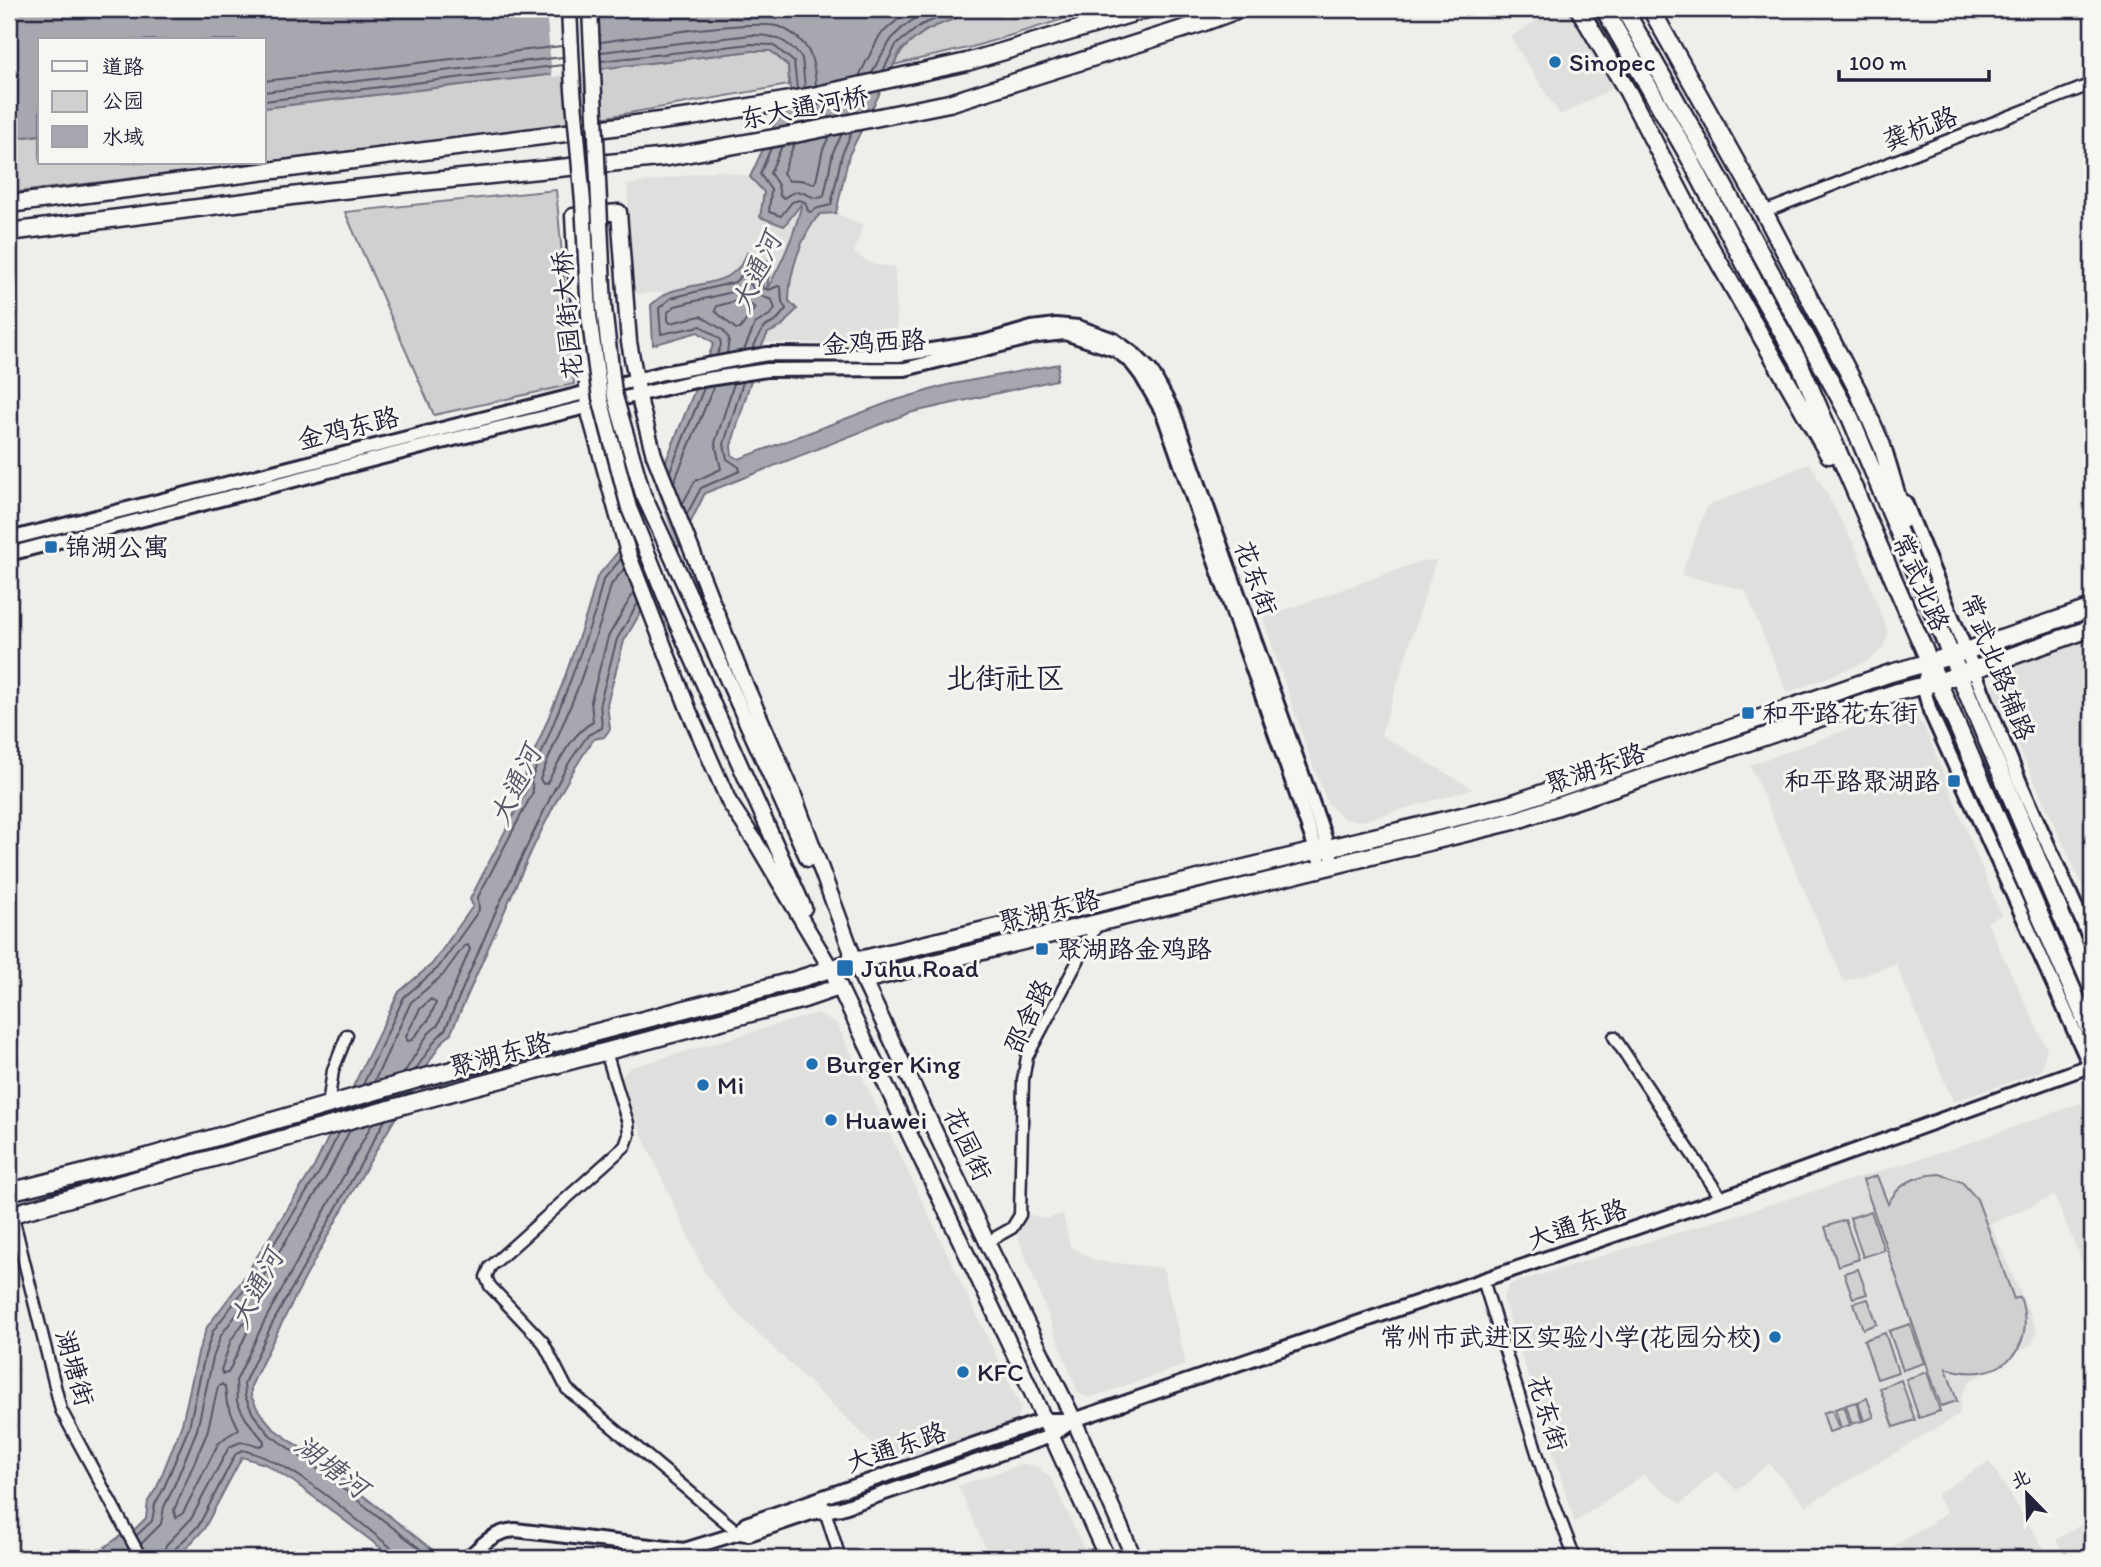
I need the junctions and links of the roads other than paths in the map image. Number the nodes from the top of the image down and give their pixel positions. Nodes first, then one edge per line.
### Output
1 (569, 9) edge
2 (590, 9) edge
3 (1147, 9) edge
4 (1241, 9) edge
5 (1579, 9) edge
6 (1604, 9) edge
7 (1624, 9) edge
8 (1651, 9) edge
9 (2092, 84) edge
10 (9, 204) edge
11 (1764, 212) junction
12 (9, 232) edge
13 (1097, 337) junction
14 (699, 365) joint
15 (695, 381) joint
16 (637, 387) junction
17 (588, 400) junction
18 (1850, 417) junction
19 (1882, 446) junction
20 (1866, 520) junction
21 (9, 539) edge
22 (9, 554) edge
23 (690, 596) joint
24 (669, 606) joint
25 (1930, 606) junction
26 (2092, 608) edge
27 (2092, 628) edge
28 (1959, 654) junction
29 (1929, 661) junction
30 (1967, 673) junction
31 (1930, 684) junction
32 (1322, 848) junction
33 (1329, 867) junction
34 (1098, 923) junction
35 (2092, 943) edge
36 (855, 961) junction
37 (831, 969) junction
38 (864, 981) junction
39 (839, 987) junction
40 (2092, 988) edge
41 (347, 1035) dead end
42 (2092, 1035) edge
43 (1614, 1037) dead end
44 (606, 1052) junction
45 (2092, 1067) edge
46 (334, 1105) junction
47 (9, 1192) edge
48 (1721, 1198) junction
49 (11, 1214) edge
50 (987, 1242) junction
51 (1482, 1280) junction
52 (1044, 1420) junction
53 (1074, 1420) junction
54 (1051, 1436) junction
55 (823, 1504) junction
56 (739, 1533) junction
57 (141, 1558) edge
58 (468, 1558) edge
59 (840, 1558) edge
60 (1107, 1558) edge
61 (1133, 1558) edge
62 (1576, 1558) edge

1 - 24 main road, 花园街大桥, bridge
2 - 23 main road, 花园街大桥, bridge
3 - 10 main road, 东大通河桥
4 - 12 main road, 东大通河桥
5 - 20 main road
6 - 20 main road, 常武北路
7 - 18 main road, 常武北路
8 - 11 main road
9 - 11 street, 龚杭路
11 - 19 main road
13 - 14 street, 金鸡西路
13 - 15 street, 金鸡西路
13 - 32 street, 花东街
14 - 16 street, 金鸡东路
15 - 16 street, 金鸡东路
16 - 17 street, 金鸡东路
16 - 17 main road
16 - 36 main road
17 - 21 street, 金鸡东路
17 - 22 street, 金鸡东路
17 - 37 main road
18 - 19 street, 常武北路辅路
18 - 25 main road, 常武北路
19 - 25 main road
19 - 28 street, 常武北路辅路
20 - 29 main road, 常武北路
23 - 36 main road, 花园街
24 - 37 main road, 花园街
25 - 28 main road, 常武北路
26 - 28 main road, 聚湖东路
27 - 30 main road, 聚湖东路
28 - 29 main road, 聚湖东路
28 - 30 main road, 常武北路
29 - 31 main road, 常武北路
29 - 32 main road, 聚湖东路
30 - 31 main road, 聚湖东路
30 - 35 street, 常武北路辅路
30 - 40 main road, 常武北路
31 - 33 main road, 聚湖东路
31 - 42 main road, 常武北路
31 - 45 street
32 - 33 street, 花东街
32 - 36 main road, 聚湖东路
33 - 34 main road, 聚湖东路
34 - 38 main road, 聚湖东路
34 - 50 street, 邵舍路
36 - 37 main road, 聚湖东路
36 - 38 main road, 花园街
37 - 39 main road, 花园街
37 - 46 main road, 聚湖东路
38 - 39 main road, 聚湖东路
38 - 50 main road, 花园街
39 - 44 main road, 聚湖东路
39 - 52 main road, 花园街
41 - 46 street
43 - 48 street
44 - 49 main road, 聚湖东路
44 - 56 street
45 - 48 street, 大通东路
46 - 47 main road, 聚湖东路
48 - 51 street, 大通东路
49 - 57 street, 湖塘街
50 - 53 main road, 花园街
51 - 53 street, 大通东路
51 - 62 street, 花东街
52 - 53 street, 大通东路
52 - 54 main road, 花园街
52 - 55 street, 大通东路
53 - 54 street, 大通东路
53 - 61 main road, 花园街
54 - 55 street, 大通东路
54 - 60 main road, 花园街
55 - 56 street, 大通东路
55 - 59 street
56 - 58 street, 大通东路

